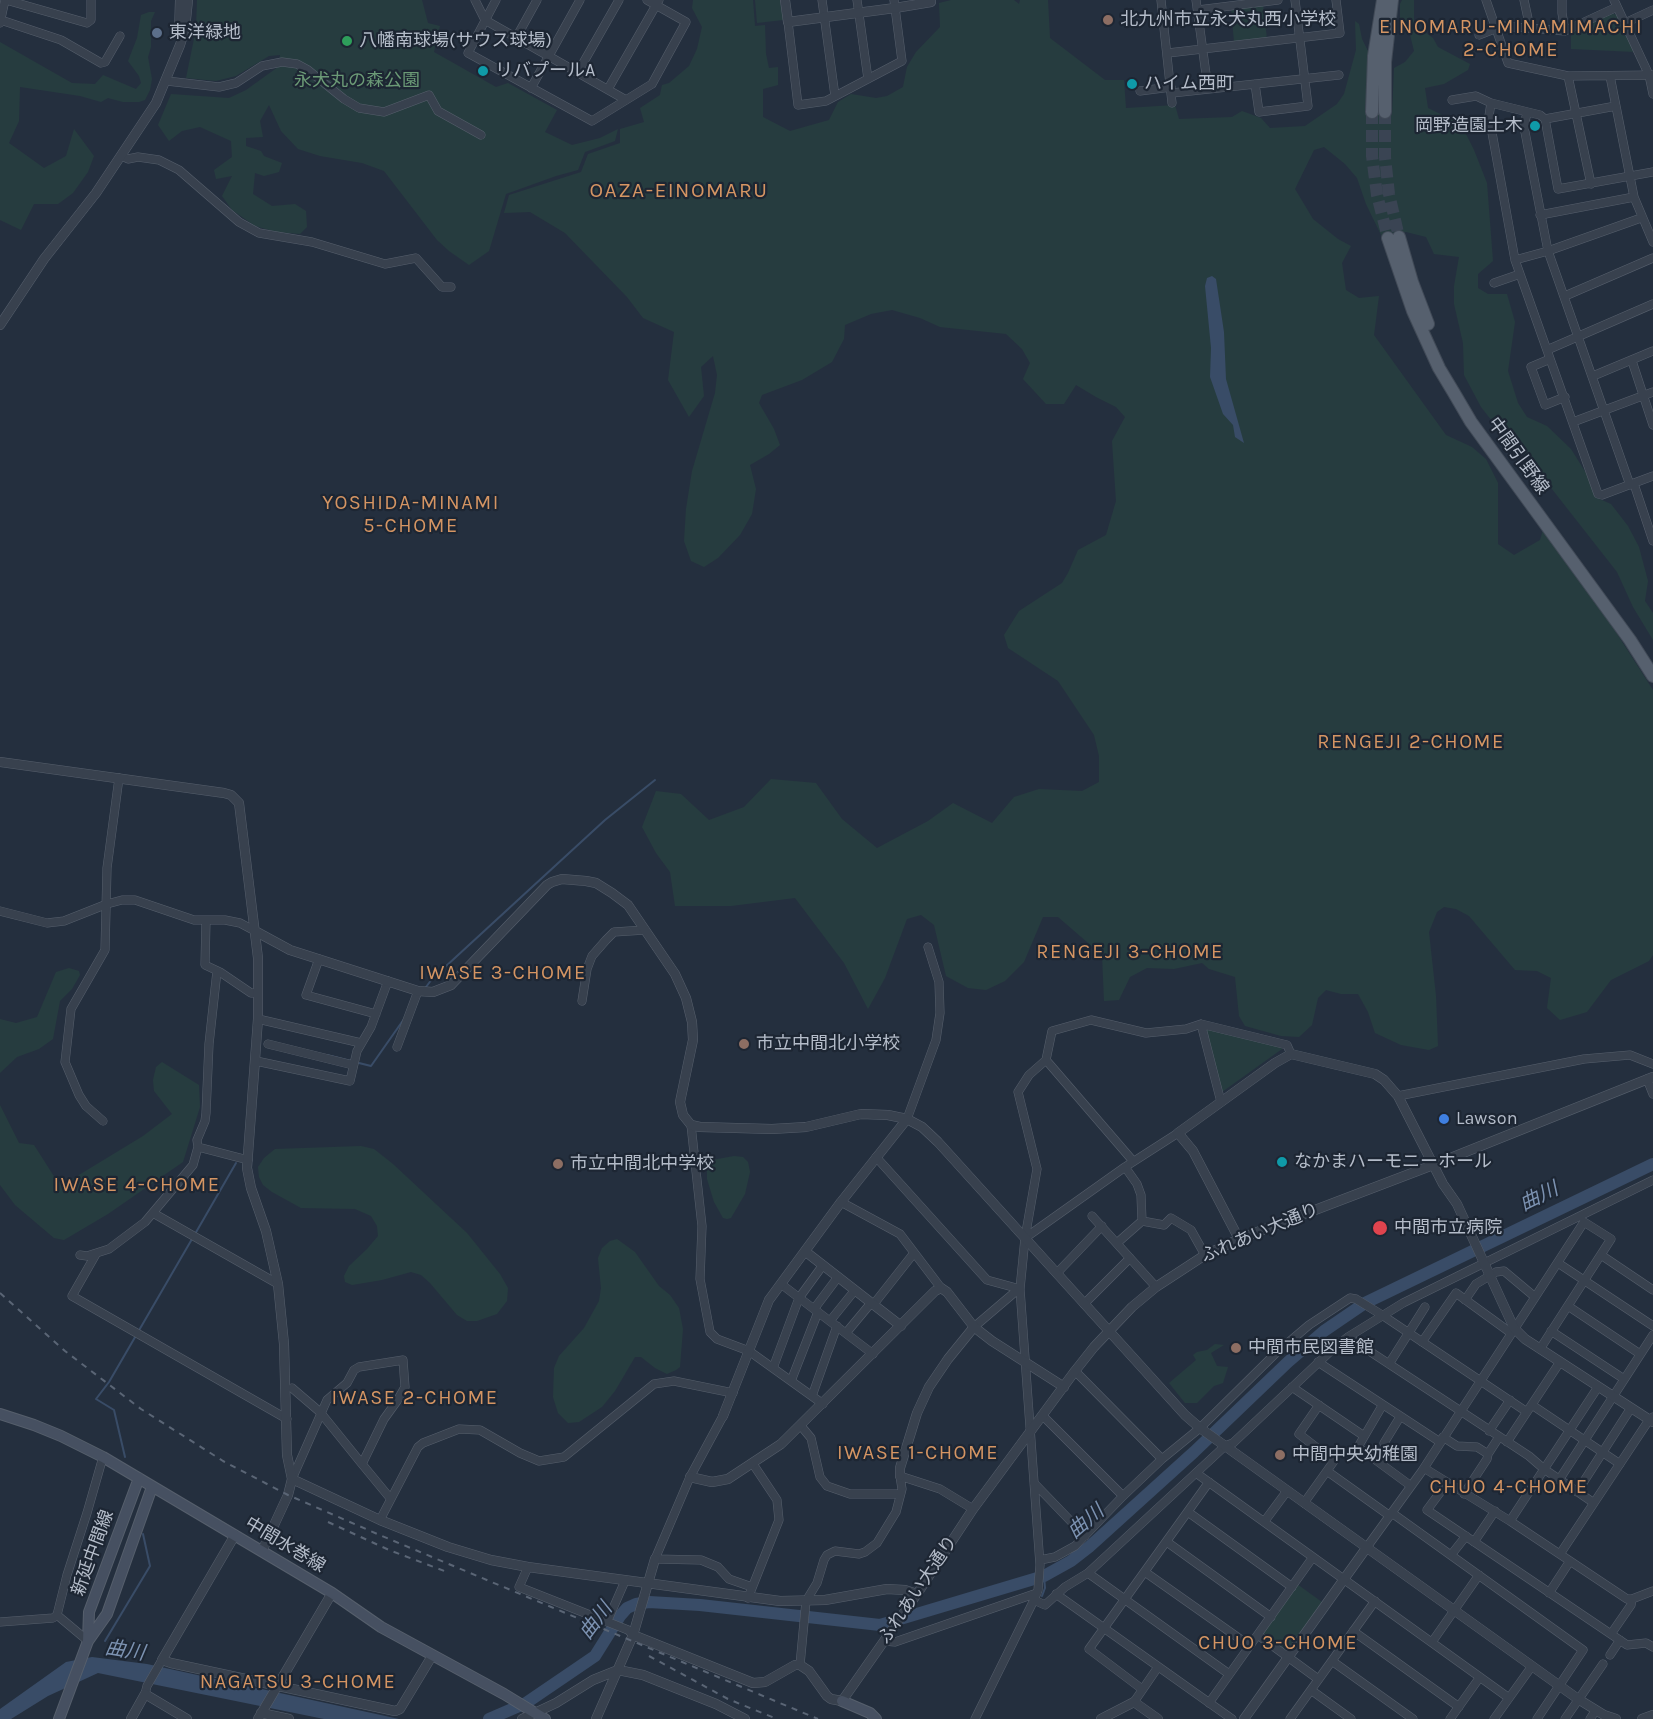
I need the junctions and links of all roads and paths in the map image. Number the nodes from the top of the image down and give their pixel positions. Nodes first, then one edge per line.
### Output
1 (5, 0) edge
2 (91, 0) edge
3 (180, 0) edge
4 (188, 0) edge
5 (475, 0) edge
6 (496, 0) edge
7 (537, 0) edge
8 (580, 0) edge
9 (619, 0) edge
10 (647, 0) edge
11 (785, 0) edge
12 (822, 0) edge
13 (857, 0) edge
14 (930, 0) edge
15 (1161, 0) edge
16 (1196, 0) edge
17 (1278, 0) edge
18 (1295, 0) edge
19 (1336, 0) edge
20 (1383, 0) edge
21 (1392, 0) edge
22 (1486, 0) edge
23 (1524, 0) edge
24 (1562, 0) edge
25 (658, 3) edge
26 (1616, 3) edge
27 (894, 4) edge
28 (1198, 10) junction
29 (1653, 10) edge
30 (859, 13) junction
31 (824, 18) junction
32 (485, 20) junction
33 (0, 22) edge
34 (788, 22) junction
35 (1625, 23) junction
36 (1497, 28) junction
37 (1530, 28) junction
38 (1565, 31) junction
39 (1479, 34) dead end
40 (120, 36) dead end
41 (516, 38) junction
42 (1300, 38) junction
43 (1202, 50) junction
44 (1168, 53) junction
45 (549, 56) junction
46 (172, 68) junction
47 (578, 72) junction
48 (1339, 75) dead end
49 (1651, 75) edge
50 (1568, 76) junction
51 (1610, 76) junction
52 (1305, 78) junction
53 (868, 79) junction
54 (167, 81) junction
55 (1255, 84) junction
56 (531, 88) junction
57 (608, 89) junction
58 (1208, 89) junction
59 (1172, 90) junction
60 (1140, 92) dead end
61 (1653, 94) edge
62 (835, 96) junction
63 (626, 99) junction
64 (1452, 100) dead end
65 (1491, 102) junction
66 (1172, 103) dead end
67 (1616, 106) junction
68 (1372, 112) tunnel mouth
69 (1385, 112) tunnel mouth
70 (1527, 112) junction
71 (1577, 114) junction
72 (1545, 119) junction
73 (481, 135) dead end
74 (122, 156) junction
75 (1653, 172) edge
76 (1629, 176) junction
77 (1591, 184) junction
78 (1634, 197) junction
79 (1540, 215) junction
80 (1641, 218) junction
81 (1653, 242) edge
82 (1548, 251) junction
83 (1653, 258) edge
84 (1515, 260) junction
85 (1520, 274) junction
86 (1494, 283) dead end
87 (451, 287) dead end
88 (1565, 296) junction
89 (1653, 304) edge
90 (0, 325) edge
91 (1579, 336) junction
92 (1547, 350) junction
93 (1653, 351) edge
94 (1550, 359) junction
95 (1632, 361) junction
96 (1593, 376) junction
97 (1653, 392) edge
98 (1643, 396) junction
99 (1565, 397) junction
100 (1605, 410) junction
101 (1573, 422) junction
102 (1653, 425) edge
103 (1653, 476) edge
104 (1632, 484) junction
105 (1653, 541) edge
106 (1653, 660) edge
107 (1653, 676) edge
108 (0, 762) edge
109 (119, 778) junction
110 (106, 904) junction
111 (0, 911) edge
112 (206, 920) junction
113 (645, 930) junction
114 (255, 931) junction
115 (928, 946) dead end
116 (319, 959) junction
117 (217, 971) junction
118 (388, 981) junction
119 (418, 992) junction
120 (258, 993) junction
121 (582, 1001) dead end
122 (376, 1014) junction
123 (258, 1019) junction
124 (1201, 1024) junction
125 (361, 1043) junction
126 (268, 1044) dead end
127 (398, 1047) dead end
128 (1291, 1054) junction
129 (1046, 1060) junction
130 (256, 1061) junction
131 (1653, 1064) edge
132 (353, 1065) junction
133 (1650, 1078) edge
134 (1653, 1094) edge
135 (1398, 1096) junction
136 (1221, 1102) junction
137 (907, 1119) junction
138 (103, 1121) dead end
139 (690, 1125) junction
140 (1178, 1133) junction
141 (198, 1147) junction
142 (876, 1156) junction
143 (248, 1160) junction
144 (1132, 1161) junction
145 (1433, 1165) junction
146 (1125, 1167) junction
147 (1653, 1180) edge
148 (841, 1202) junction
149 (153, 1213) junction
150 (1092, 1216) dead end
151 (1142, 1221) junction
152 (1102, 1226) junction
153 (1025, 1238) junction
154 (1239, 1239) junction
155 (1117, 1243) junction
156 (806, 1252) junction
157 (914, 1253) junction
158 (96, 1254) junction
159 (1205, 1255) junction
160 (1601, 1255) junction
161 (80, 1256) dead end
162 (1130, 1258) junction
163 (1482, 1259) junction
164 (1558, 1263) junction
165 (823, 1266) junction
166 (1057, 1273) junction
167 (1489, 1276) junction
168 (838, 1277) junction
169 (1585, 1281) junction
170 (278, 1284) junction
171 (781, 1284) junction
172 (1156, 1287) junction
173 (941, 1288) junction
174 (1020, 1289) junction
175 (855, 1290) junction
176 (1653, 1290) edge
177 (1535, 1297) junction
178 (799, 1298) junction
179 (1465, 1300) junction
180 (872, 1304) junction
181 (1084, 1304) junction
182 (1568, 1306) junction
183 (1425, 1307) dead end
184 (816, 1310) junction
185 (1380, 1314) junction
186 (830, 1321) junction
187 (837, 1326) junction
188 (901, 1326) junction
189 (1653, 1326) edge
190 (974, 1327) junction
191 (1109, 1331) junction
192 (1513, 1331) junction
193 (1551, 1331) junction
194 (846, 1333) junction
195 (1409, 1333) junction
196 (1653, 1335) edge
197 (1348, 1337) junction
198 (1422, 1342) junction
199 (1540, 1348) junction
200 (749, 1351) junction
201 (873, 1354) junction
202 (1640, 1354) junction
203 (1024, 1362) junction
204 (1318, 1362) junction
205 (1560, 1362) junction
206 (1389, 1364) junction
207 (772, 1368) junction
208 (1076, 1371) junction
209 (1623, 1379) junction
210 (1479, 1381) junction
211 (792, 1382) junction
212 (1064, 1387) junction
213 (1292, 1387) junction
214 (1598, 1387) junction
215 (292, 1388) dead end
216 (733, 1393) junction
217 (812, 1396) junction
218 (1614, 1397) junction
219 (1510, 1400) junction
220 (823, 1404) junction
221 (1318, 1405) junction
222 (1382, 1406) junction
223 (1529, 1408) junction
224 (1631, 1408) junction
225 (320, 1412) junction
226 (1459, 1412) junction
227 (0, 1414) edge
228 (723, 1416) joint
229 (1043, 1416) junction
230 (1400, 1417) junction
231 (287, 1419) junction
232 (1652, 1420) edge
233 (801, 1426) junction
234 (1201, 1429) junction
235 (1570, 1430) junction
236 (1489, 1431) junction
237 (1029, 1434) junction
238 (1364, 1436) junction
239 (1499, 1437) junction
240 (1441, 1440) junction
241 (1585, 1440) junction
242 (1507, 1442) junction
243 (1223, 1445) junction
244 (1385, 1446) dead end
245 (1603, 1452) junction
246 (1488, 1454) junction
247 (103, 1457) junction
248 (1162, 1459) junction
249 (362, 1464) junction
250 (753, 1464) junction
251 (1620, 1464) junction
252 (1424, 1468) junction
253 (1544, 1469) junction
254 (1328, 1471) junction
255 (1196, 1473) junction
256 (900, 1476) junction
257 (690, 1477) junction
258 (139, 1478) junction
259 (292, 1479) junction
260 (1559, 1480) junction
261 (1209, 1482) junction
262 (1033, 1483) junction
263 (1447, 1483) junction
264 (1411, 1486) junction
265 (152, 1487) junction
266 (1287, 1491) junction
267 (1577, 1492) junction
268 (900, 1494) junction
269 (1464, 1494) junction
270 (1123, 1496) junction
271 (390, 1498) junction
272 (1304, 1503) junction
273 (1594, 1503) junction
274 (973, 1509) junction
275 (1495, 1511) junction
276 (1188, 1512) junction
277 (1391, 1514) junction
278 (380, 1520) junction
279 (1510, 1521) junction
280 (1264, 1522) junction
281 (235, 1535) junction
282 (1085, 1536) junction
283 (1466, 1536) junction
284 (1167, 1542) junction
285 (1474, 1542) junction
286 (1367, 1547) junction
287 (262, 1551) junction
288 (1560, 1554) junction
289 (1451, 1555) junction
290 (1313, 1557) junction
291 (655, 1559) junction
292 (1570, 1561) junction
293 (1040, 1562) junction
294 (528, 1567) junction
295 (1145, 1572) junction
296 (1088, 1573) junction
297 (1479, 1575) junction
298 (1344, 1579) junction
299 (625, 1581) junction
300 (647, 1584) junction
301 (752, 1587) junction
302 (1292, 1587) junction
303 (1653, 1591) edge
304 (332, 1593) junction
305 (1549, 1593) junction
306 (917, 1594) junction
307 (1036, 1594) junction
308 (1056, 1594) junction
309 (748, 1598) junction
310 (1632, 1599) junction
311 (1125, 1600) junction
312 (1375, 1601) junction
313 (806, 1606) junction
314 (1454, 1611) junction
315 (57, 1615) junction
316 (1270, 1617) junction
317 (0, 1622) edge
318 (608, 1622) junction
319 (1104, 1629) junction
320 (632, 1631) junction
321 (1353, 1631) junction
322 (1611, 1634) junction
323 (1258, 1635) junction
324 (1620, 1640) junction
325 (88, 1641) junction
326 (885, 1641) junction
327 (1432, 1642) junction
328 (1250, 1646) junction
329 (1653, 1647) edge
330 (1610, 1655) dead end
331 (432, 1656) junction
332 (1288, 1657) junction
333 (1332, 1661) junction
334 (161, 1662) junction
335 (1603, 1664) dead end
336 (800, 1665) junction
337 (1532, 1666) junction
338 (1158, 1667) junction
339 (618, 1670) junction
340 (1229, 1674) junction
341 (1480, 1677) junction
342 (1318, 1679) junction
343 (1558, 1685) junction
344 (276, 1687) junction
345 (1142, 1689) junction
346 (146, 1690) junction
347 (1311, 1690) junction
348 (1509, 1698) junction
349 (1578, 1699) junction
350 (842, 1701) junction
351 (1134, 1702) junction
352 (1209, 1703) junction
353 (1459, 1707) junction
354 (531, 1710) junction
355 (1596, 1710) junction
356 (261, 1714) edge
357 (59, 1719) edge
358 (131, 1719) edge
359 (186, 1719) edge
360 (289, 1719) edge
361 (522, 1719) edge
362 (545, 1719) edge
363 (596, 1719) edge
364 (745, 1719) edge
365 (876, 1719) edge
366 (975, 1719) edge
367 (1101, 1719) edge
368 (1158, 1719) edge
369 (1232, 1719) edge
370 (1244, 1719) edge
371 (1290, 1719) edge
372 (1351, 1719) edge
373 (1413, 1719) edge
374 (1450, 1719) edge
375 (1494, 1719) edge
376 (1537, 1719) edge
377 (1565, 1719) edge
378 (1590, 1719) edge
379 (1615, 1719) edge

1 - 2 street
1 - 33 street
3 - 46 street
4 - 46 street
5 - 32 street
6 - 32 street
7 - 41 street
8 - 45 street
9 - 47 street
10 - 25 street
11 - 34 street
12 - 31 street
13 - 30 street
14 - 27 street
15 - 44 street
16 - 28 street
17 - 28 street
18 - 42 street
19 - 42 street
20 - 68 main road
21 - 69 main road
22 - 36 street
23 - 37 street
24 - 38 street
25 - 57 street
25 - 63 street
26 - 35 street
26 - 38 street
27 - 30 street
27 - 53 street
28 - 43 street
29 - 35 street
30 - 31 street
30 - 53 street
31 - 34 street
31 - 62 street
32 - 41 street
32 - 56 street
33 - 40 street
34 - 62 street
35 - 49 street
36 - 37 street
36 - 39 street
36 - 50 street
37 - 38 street
41 - 45 street
42 - 43 street
42 - 52 street
43 - 44 street
43 - 58 street
44 - 59 street
45 - 47 street
45 - 56 street
46 - 54 street
47 - 57 street
48 - 52 street
49 - 51 street
49 - 61 street
50 - 51 street
50 - 71 street
51 - 67 street
52 - 55 street
52 - 55 street
53 - 62 street
54 - 73 street
54 - 74 street
55 - 58 street
56 - 63 street
57 - 63 street
58 - 59 street
59 - 60 street
59 - 66 street
64 - 65 street
65 - 70 street
65 - 84 street
67 - 71 street
67 - 76 street
70 - 72 street
70 - 79 street
71 - 72 street
71 - 77 street
72 - 77 street
74 - 87 street
74 - 90 street
75 - 76 street
76 - 77 street
76 - 78 street
78 - 79 street
78 - 80 street
79 - 82 street
80 - 81 street
80 - 82 street
82 - 84 street
82 - 88 street
83 - 88 street
84 - 85 street
85 - 86 street
85 - 92 street
88 - 91 street
89 - 91 street
91 - 92 street
91 - 96 street
92 - 94 street
93 - 95 street
94 - 99 street
94 - 99 street
95 - 96 street
95 - 98 street
96 - 100 street
97 - 98 street
98 - 100 street
98 - 102 street
99 - 101 street
100 - 101 street
100 - 104 street
101 - 104 street
103 - 104 street
104 - 105 street
106 - 107 main road, 中間引野線
108 - 109 street
109 - 110 street
109 - 114 street
110 - 111 street
110 - 112 street
110 - 138 street
112 - 114 street
112 - 117 street
113 - 119 street
113 - 121 street
113 - 139 street
114 - 116 street
114 - 120 street
115 - 137 street
116 - 118 street
116 - 122 street
117 - 120 street
117 - 141 street
118 - 119 street
118 - 122 street
119 - 127 street
120 - 123 street
122 - 125 street
123 - 125 street
123 - 130 street
124 - 128 street
124 - 129 street
124 - 136 street
125 - 132 street
126 - 132 street
128 - 135 street
128 - 136 street
129 - 144 street
129 - 153 street
130 - 132 street
130 - 143 street
131 - 135 street
133 - 134 street
133 - 145 street, ふれあい大通り
135 - 145 street
136 - 140 street
137 - 139 street
137 - 142 street
137 - 153 street
139 - 200 street
140 - 144 street
140 - 154 street
141 - 143 street
141 - 149 street
142 - 148 street
142 - 174 street
143 - 170 street
144 - 146 street
145 - 154 street, ふれあい大通り
145 - 163 street
146 - 151 street
146 - 153 street
147 - 163 street
148 - 156 street
148 - 157 street
149 - 158 street
149 - 170 street
150 - 152 street
151 - 155 street
151 - 159 street
152 - 155 street
152 - 166 street
153 - 166 street
153 - 174 street
154 - 159 street, ふれあい大通り
155 - 162 street
156 - 165 street
156 - 171 street
157 - 173 street
157 - 180 street
158 - 161 street
158 - 231 street
159 - 172 street, ふれあい大通り
160 - 164 street
160 - 169 street
160 - 176 street
162 - 172 street
162 - 181 street
163 - 167 street
163 - 185 street
164 - 169 street
164 - 177 street
165 - 168 street
165 - 178 street
166 - 181 street
167 - 177 street
167 - 179 street
167 - 192 street
168 - 175 street
168 - 184 street
169 - 182 street
169 - 189 street
170 - 231 street
171 - 178 street
171 - 200 street
172 - 191 street, ふれあい大通り
173 - 188 street
173 - 190 street
174 - 190 street
174 - 203 street
175 - 180 street
175 - 186 street
177 - 192 street
178 - 184 street
178 - 207 street
179 - 192 street
179 - 198 street
180 - 188 street
180 - 194 street
181 - 191 street
182 - 193 street
182 - 202 street
183 - 195 street
184 - 186 street
184 - 211 street
185 - 195 street
185 - 197 street
185 - 234 street
186 - 187 street
187 - 194 street
187 - 217 street
188 - 201 street
190 - 203 street
190 - 256 street
191 - 208 street, ふれあい大通り
191 - 234 street
192 - 199 street
192 - 210 street
193 - 199 street
193 - 209 street
194 - 201 street
195 - 198 street
195 - 206 street
196 - 202 street
197 - 204 street
197 - 206 street
198 - 210 street
199 - 205 street
200 - 207 street
200 - 216 street
201 - 220 street
202 - 209 street
203 - 212 street
203 - 237 street
204 - 213 street
204 - 222 street
205 - 214 street
205 - 223 street
206 - 226 street
207 - 211 street
208 - 212 street, ふれあい大通り
208 - 248 street
209 - 218 street
210 - 219 street
210 - 226 street
211 - 217 street
212 - 229 street, ふれあい大通り
213 - 221 street
213 - 243 street
214 - 218 street
214 - 235 street
215 - 225 street
216 - 228 street
216 - 271 street
217 - 220 street
218 - 224 street
218 - 241 street
219 - 223 street
219 - 236 street
220 - 233 street
221 - 238 street
221 - 254 street
222 - 230 street
222 - 238 street
223 - 235 street
223 - 242 street
224 - 232 street
224 - 245 street
225 - 249 street
225 - 249 street
225 - 259 street
226 - 236 street
226 - 240 street
227 - 247 main road, 中間水巻線
228 - 257 street
229 - 237 street, ふれあい大通り
229 - 270 street
230 - 240 street
230 - 244 street
231 - 259 street
232 - 251 street
233 - 250 street
233 - 268 street
234 - 243 street
234 - 248 street
235 - 241 street
235 - 253 street
236 - 239 street
237 - 262 street
237 - 274 street, ふれあい大通り
238 - 264 street
239 - 242 street
239 - 246 street
240 - 246 street
240 - 252 street
241 - 245 street
241 - 260 street
242 - 253 street
243 - 255 street
243 - 266 street
245 - 251 street
245 - 267 street
246 - 269 street
247 - 258 main road, 中間水巻線
247 - 315 street
248 - 270 street
249 - 271 street
250 - 257 street
250 - 301 street
251 - 273 street
252 - 263 street
252 - 264 street
253 - 260 street
253 - 279 street
254 - 272 street
254 - 277 street
255 - 261 street
255 - 296 street
256 - 268 street
256 - 274 street
257 - 291 street
258 - 265 main road, 中間水巻線
258 - 325 main road, 新延中間線
259 - 278 street
259 - 287 street
260 - 267 street
261 - 276 street
261 - 280 street
262 - 282 street
262 - 293 street
263 - 269 street
263 - 283 street
264 - 277 street
265 - 281 main road, 中間水巻線
265 - 325 main road, 新延中間線
266 - 272 street
266 - 280 street
267 - 273 street
268 - 313 street
269 - 275 street
270 - 282 street
271 - 278 street
272 - 286 street
273 - 288 street
274 - 306 street, ふれあい大通り
275 - 279 street
275 - 285 street
276 - 284 street
276 - 302 street
277 - 286 street
277 - 289 street
278 - 294 street
279 - 288 street
280 - 290 street
281 - 287 main road, 中間水巻線
281 - 334 street
282 - 293 street
283 - 285 street
283 - 289 street
284 - 295 street
284 - 316 street
285 - 305 street
286 - 298 street
286 - 314 street
287 - 304 main road, 中間水巻線
288 - 292 street
289 - 297 street
290 - 298 street
290 - 302 street
291 - 300 street
291 - 301 street
292 - 305 street
292 - 310 street
293 - 307 street
294 - 299 street
294 - 318 street
295 - 311 street
295 - 328 street
296 - 308 street
296 - 311 street
297 - 314 street
297 - 343 street
298 - 312 street
298 - 332 street
299 - 300 street
299 - 318 street
300 - 309 street
300 - 320 street
301 - 309 street
302 - 316 street
303 - 310 street
304 - 331 main road, 中間水巻線
304 - 344 street
305 - 322 street
306 - 313 street
306 - 326 street, ふれあい大通り
307 - 308 street
307 - 326 street
307 - 366 street
308 - 319 street
309 - 313 street
310 - 322 street
311 - 319 street
311 - 340 street
312 - 321 street
312 - 327 street
313 - 336 street
314 - 327 street
314 - 337 street
315 - 317 street
315 - 325 street
316 - 323 street
318 - 320 street
319 - 338 street
319 - 345 street
320 - 336 street
320 - 339 street
321 - 333 street
321 - 353 street
322 - 324 street
323 - 328 street
323 - 332 street
324 - 329 street
324 - 330 street
325 - 357 main road, 新延中間線
326 - 350 street, ふれあい大通り
327 - 341 street
328 - 340 street
331 - 344 street
331 - 354 main road, 中間水巻線
332 - 342 street
332 - 370 street
333 - 342 street
333 - 373 street
334 - 344 street
334 - 346 street
335 - 349 street
336 - 350 street
337 - 343 street
337 - 348 street
338 - 345 street
338 - 352 street
339 - 354 street
339 - 363 street
339 - 364 street
340 - 352 street
341 - 348 street
341 - 353 street
342 - 347 street
343 - 349 street
343 - 376 street
344 - 356 street
345 - 351 street
346 - 358 street
346 - 359 street
347 - 371 street
347 - 372 street
348 - 375 street
349 - 355 street
349 - 377 street
350 - 365 main road
351 - 367 street
351 - 368 street
352 - 369 street
353 - 374 street
354 - 361 street
354 - 362 main road, 中間水巻線
355 - 378 street
355 - 379 street
356 - 360 street

